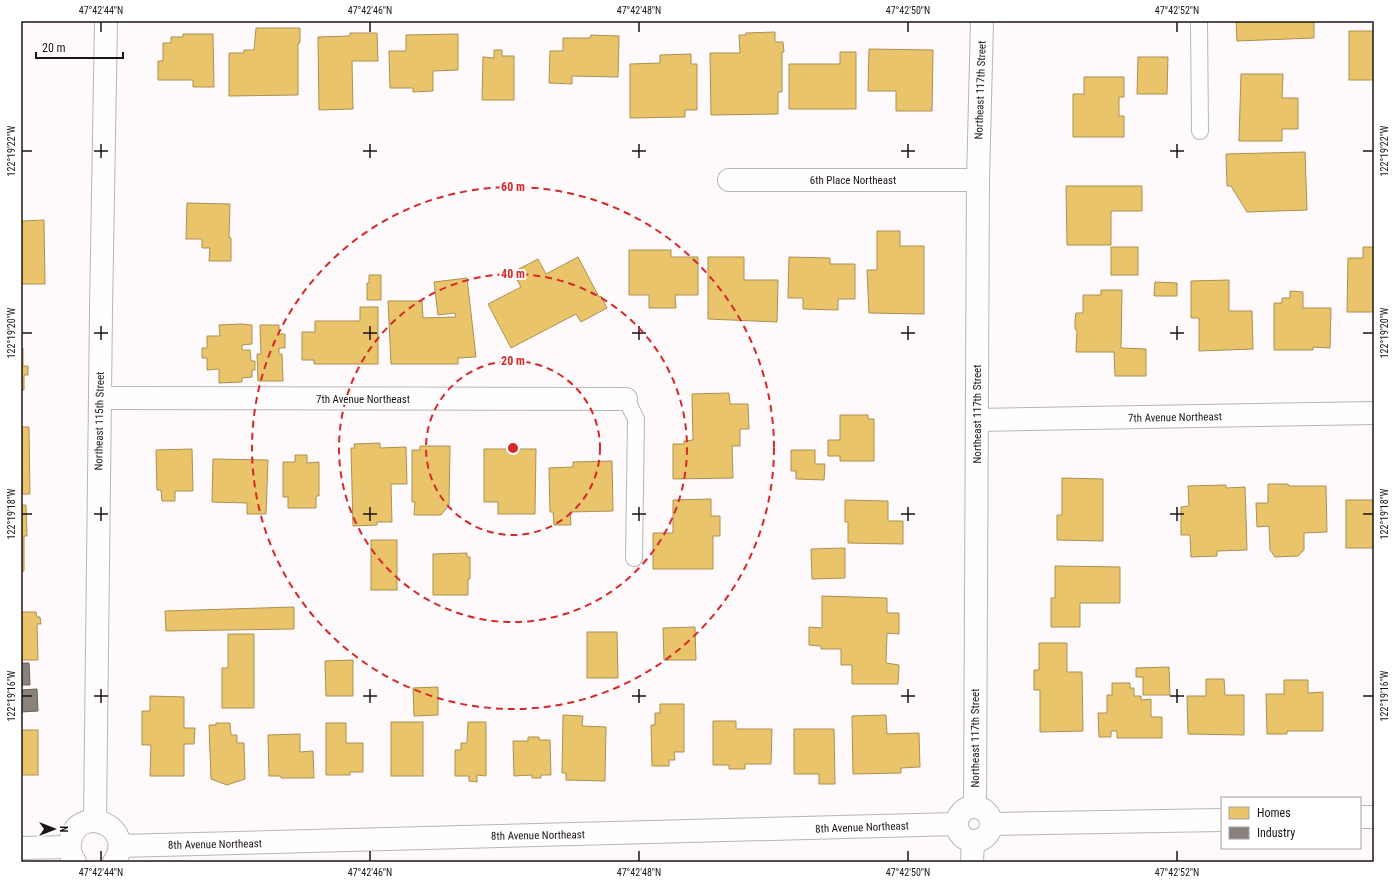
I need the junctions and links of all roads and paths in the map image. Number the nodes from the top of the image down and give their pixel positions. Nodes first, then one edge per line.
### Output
1 (106, 21) edge
2 (982, 21) edge
3 (1199, 21) edge
4 (1200, 131) dead end
5 (729, 180) dead end
6 (978, 180) junction
7 (100, 398) junction
8 (626, 399) joint
9 (1374, 413) edge
10 (977, 420) junction
11 (634, 558) dead end
12 (974, 807) junction
13 (1374, 816) edge
14 (1361, 817) edge
15 (1221, 820) edge
16 (95, 821) junction
17 (957, 824) junction
18 (991, 824) junction
19 (21, 848) edge
20 (972, 852) edge
21 (72, 854) edge
22 (117, 854) edge

1 - 7 street, Northeast 115th Street
2 - 6 street, Northeast 117th Street
3 - 4 lane
5 - 6 street, 6th Place Northeast
6 - 10 street, Northeast 117th Street
7 - 8 street, 7th Avenue Northeast
7 - 16 street, Northeast 115th Street
8 - 11 lane
9 - 10 street, 7th Avenue Northeast
10 - 12 street, Northeast 117th Street
12 - 17 street
12 - 18 street
13 - 14 street
15 - 18 street
16 - 21 street
16 - 22 street
17 - 20 street
17 - 22 street, 8th Avenue Northeast
18 - 20 street
19 - 21 street

